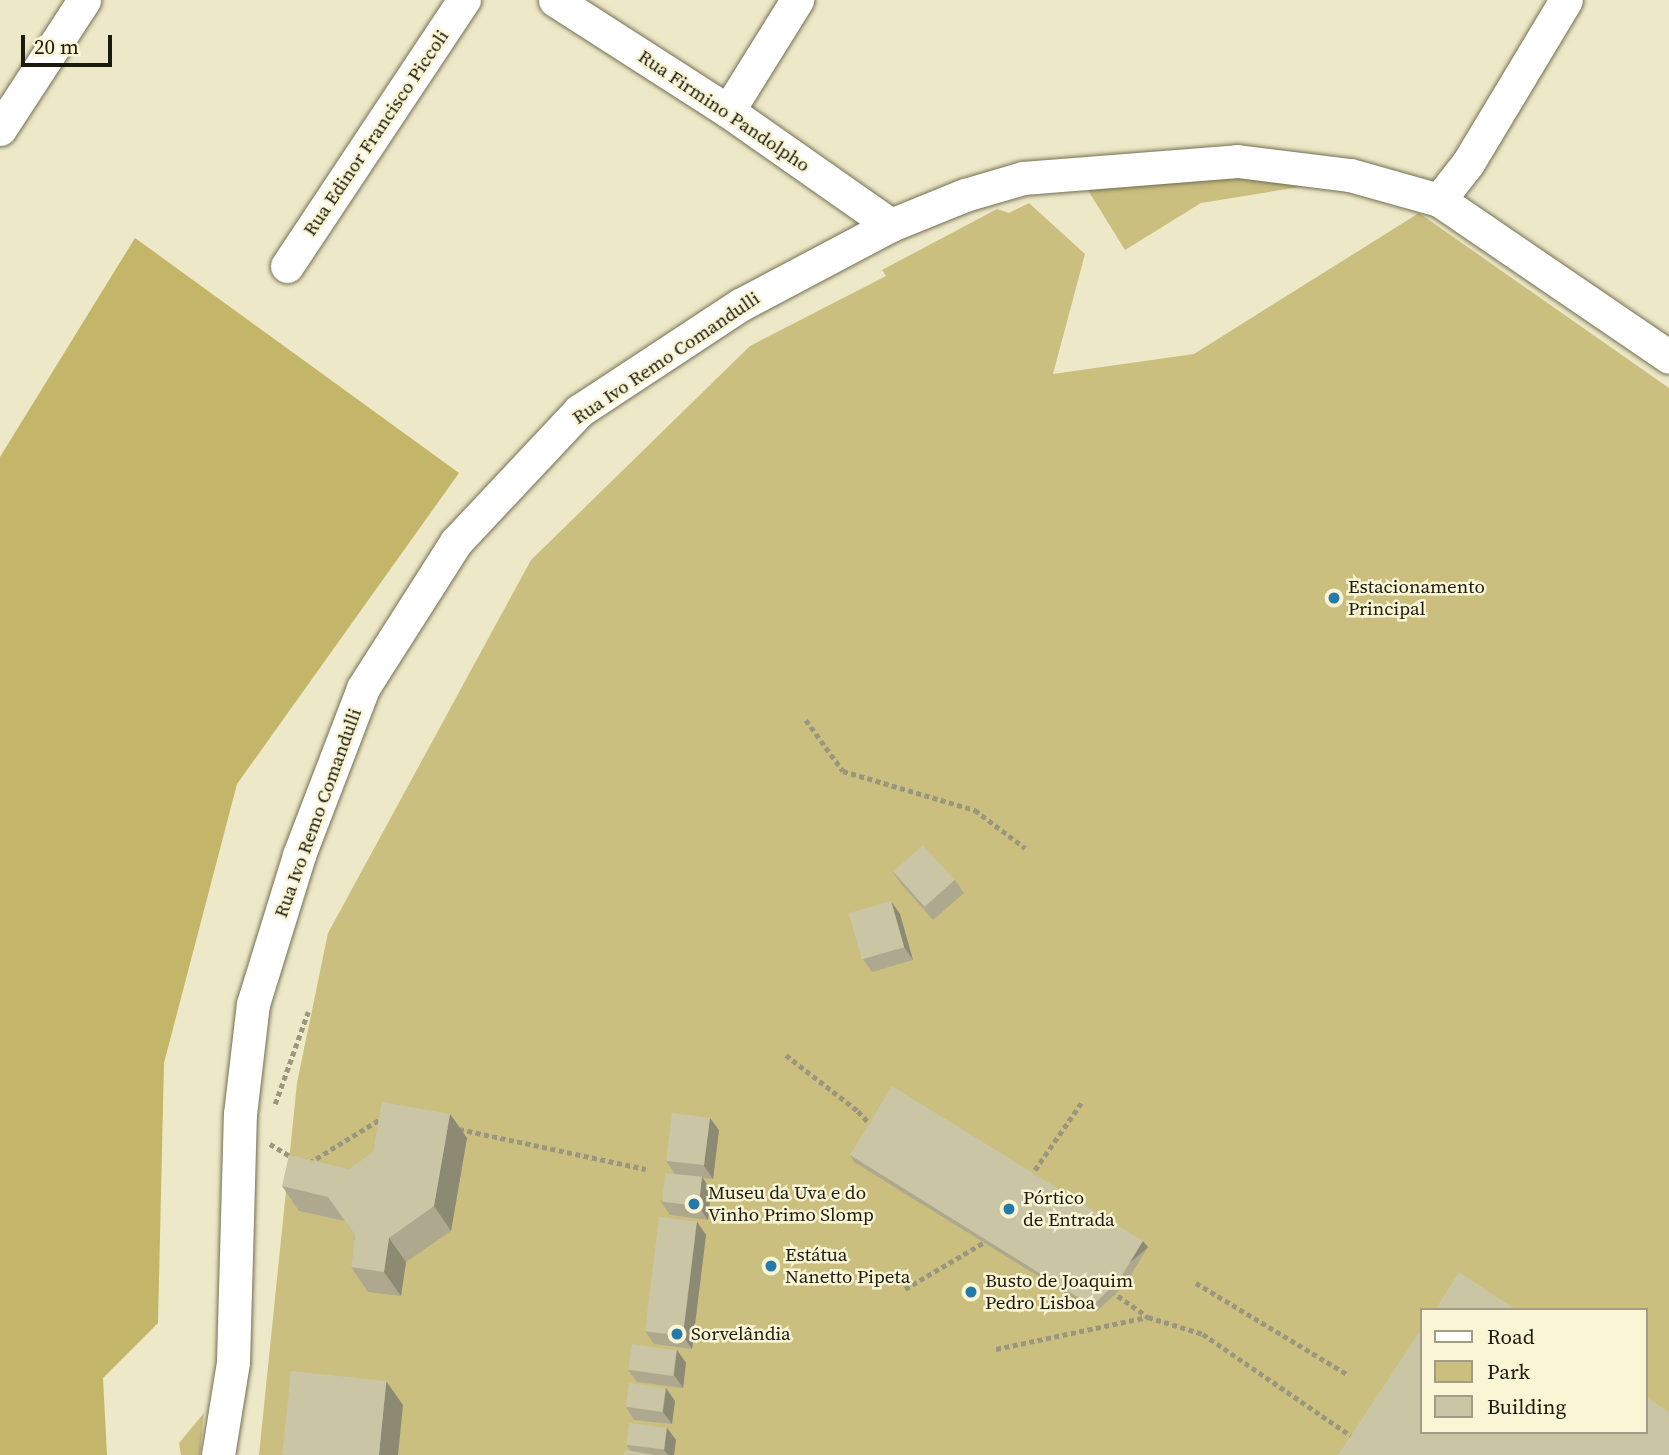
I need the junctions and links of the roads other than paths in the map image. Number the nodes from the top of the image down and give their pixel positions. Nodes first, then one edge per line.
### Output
1 (84, 0) edge
2 (464, 0) edge
3 (555, 0) edge
4 (797, 0) edge
5 (1566, 0) edge
6 (728, 111) junction
7 (0, 129) edge
8 (1439, 200) junction
9 (891, 225) junction
10 (287, 266) dead end
11 (1669, 357) edge
12 (218, 1455) edge

1 - 7 street
2 - 10 street, Rua Edinor Francisco Piccoli
3 - 6 street, Rua Firmino Pandolpho
4 - 6 street
5 - 8 street
6 - 9 street, Rua Firmino Pandolpho
8 - 9 street, Rua Ivo Remo Comandulli
8 - 11 street, Rua Ivo Remo Comandulli
9 - 12 street, Rua Ivo Remo Comandulli

